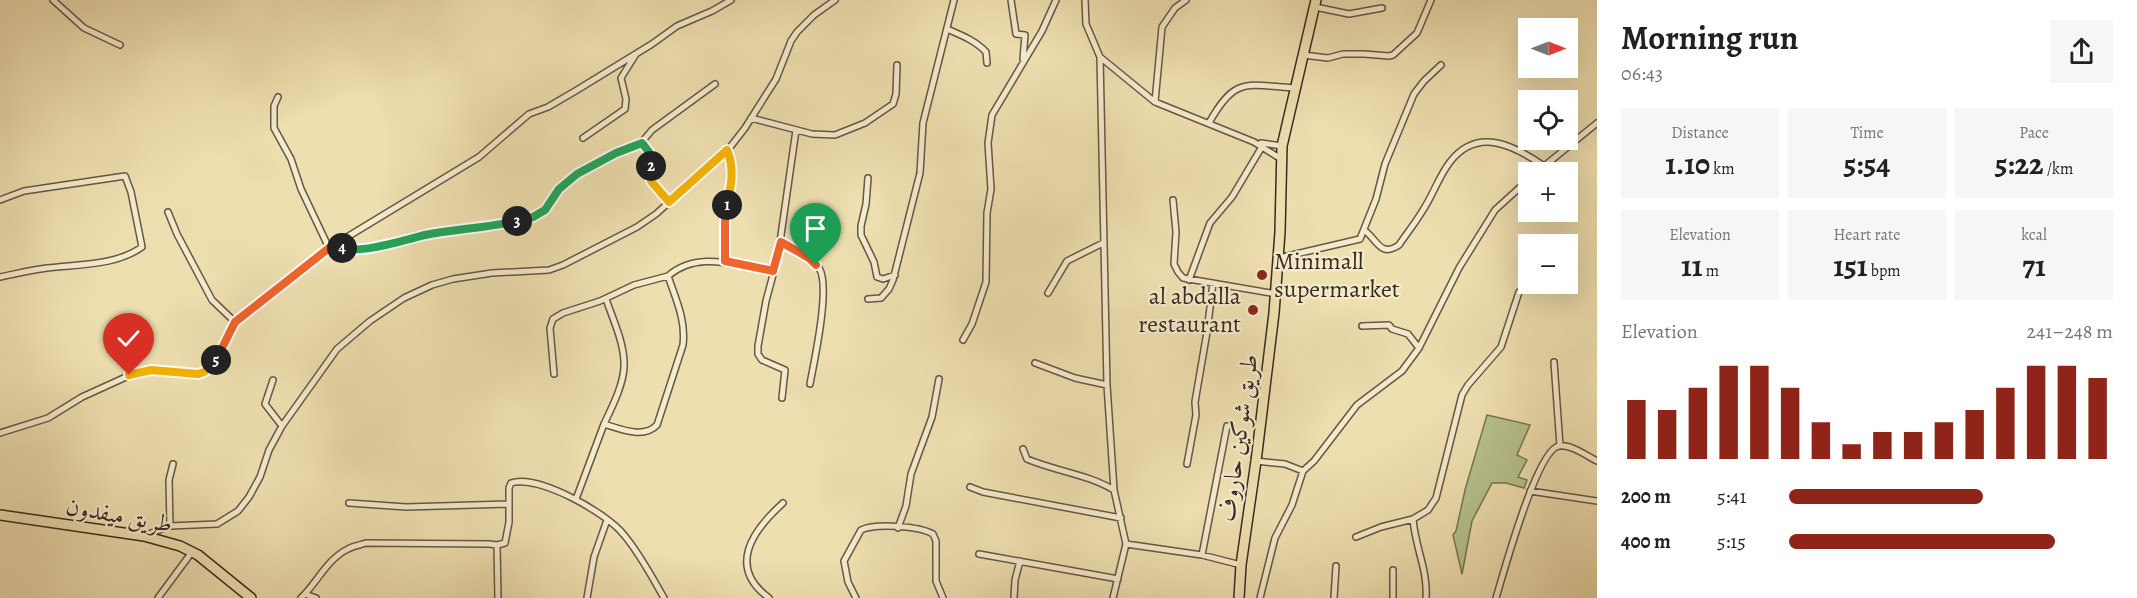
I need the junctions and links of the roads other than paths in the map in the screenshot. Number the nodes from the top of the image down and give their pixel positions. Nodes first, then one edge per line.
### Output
1 (53, 0) edge
2 (731, 0) edge
3 (836, 0) edge
4 (954, 0) edge
5 (1011, 0) edge
6 (1056, 0) edge
7 (1085, 0) edge
8 (1186, 0) edge
9 (1431, 0) edge
10 (1316, 4) edge
11 (1382, 8) dead end
12 (947, 28) junction
13 (120, 45) dead end
14 (637, 53) junction
15 (1303, 55) junction
16 (1100, 57) junction
17 (987, 63) dead end
18 (897, 65) dead end
19 (1441, 65) dead end
20 (1021, 67) junction
21 (715, 84) dead end
22 (1295, 88) junction
23 (278, 97) dead end
24 (1155, 102) junction
25 (752, 118) junction
26 (1209, 123) junction
27 (1597, 123) edge
28 (796, 130) junction
29 (583, 138) dead end
30 (642, 143) junction
31 (1263, 145) junction
32 (1282, 146) junction
33 (727, 150) junction
34 (1281, 159) junction
35 (1538, 162) edge
36 (1549, 162) edge
37 (868, 178) dead end
38 (1518, 189) edge
39 (0, 200) edge
40 (1173, 200) dead end
41 (669, 202) junction
42 (168, 212) dead end
43 (1364, 230) junction
44 (781, 242) junction
45 (1103, 243) junction
46 (332, 247) junction
47 (1279, 258) junction
48 (725, 261) junction
49 (773, 271) junction
50 (895, 275) junction
51 (668, 276) junction
52 (0, 277) edge
53 (1189, 280) junction
54 (1213, 283) junction
55 (1048, 292) dead end
56 (1276, 294) junction
57 (1518, 294) edge
58 (606, 299) junction
59 (868, 299) dead end
60 (235, 322) junction
61 (1362, 326) dead end
62 (963, 340) dead end
63 (1419, 348) junction
64 (1554, 362) dead end
65 (1035, 363) dead end
66 (554, 374) dead end
67 (939, 379) dead end
68 (273, 380) dead end
69 (810, 384) dead end
70 (1107, 385) junction
71 (782, 398) dead end
72 (604, 424) junction
73 (282, 426) junction
74 (1227, 426) dead end
75 (0, 433) edge
76 (1560, 446) junction
77 (1023, 449) dead end
78 (1256, 461) junction
79 (1597, 461) edge
80 (173, 464) dead end
81 (1187, 464) dead end
82 (1303, 471) junction
83 (970, 487) dead end
84 (1114, 490) junction
85 (1530, 491) junction
86 (576, 499) junction
87 (1597, 501) edge
88 (349, 503) dead end
89 (783, 503) dead end
90 (508, 504) junction
91 (0, 515) edge
92 (1121, 518) junction
93 (1413, 519) junction
94 (607, 520) junction
95 (170, 526) junction
96 (898, 528) junction
97 (144, 536) junction
98 (1356, 537) dead end
99 (1126, 544) junction
100 (497, 545) junction
101 (192, 552) junction
102 (979, 554) dead end
103 (1202, 555) junction
104 (1020, 561) junction
105 (1241, 565) junction
106 (1336, 566) dead end
107 (1393, 570) dead end
108 (1118, 579) junction
109 (303, 596) edge
110 (158, 598) edge
111 (251, 598) edge
112 (316, 598) edge
113 (498, 598) edge
114 (587, 598) edge
115 (664, 598) edge
116 (769, 598) edge
117 (856, 598) edge
118 (943, 598) edge
119 (1014, 598) edge
120 (1113, 598) edge
121 (1239, 598) edge
122 (1260, 598) edge
123 (1334, 598) edge
124 (1393, 598) edge
125 (1426, 598) edge
126 (1496, 598) edge

1 - 13 street
2 - 14 street
3 - 25 street
4 - 12 street
5 - 20 street
6 - 20 street
7 - 16 street
8 - 24 street
9 - 15 street
10 - 11 street
10 - 15 main road, طريق شوكين حاروف
12 - 17 street
12 - 50 street
14 - 29 street
14 - 46 street
15 - 22 main road, طريق شوكين حاروف
16 - 24 street
16 - 45 street
18 - 28 street
19 - 43 street
20 - 62 street
21 - 30 street
22 - 26 street
22 - 32 main road, طريق شوكين حاروف
23 - 46 street
24 - 26 street
25 - 28 street
25 - 33 street
26 - 31 street
27 - 36 street
28 - 44 street
30 - 41 street
30 - 46 street
31 - 32 street
31 - 34 street
31 - 53 street
32 - 34 main road, طريق شوكين حاروف
33 - 41 street
33 - 48 street
34 - 47 main road, طريق شوكين حاروف
35 - 43 street
37 - 50 street
38 - 63 street
39 - 52 street
40 - 53 street
41 - 73 street
42 - 60 street
43 - 47 street
44 - 49 street
44 - 69 street
45 - 55 street
45 - 70 street
46 - 60 street
47 - 56 main road, طريق شوكين حاروف
48 - 49 street
48 - 51 street
49 - 71 street
50 - 59 street
51 - 58 street
51 - 72 street
53 - 54 street
54 - 56 street
54 - 81 street
56 - 78 main road, طريق شوكين حاروف
57 - 93 street
58 - 66 street
58 - 72 street
60 - 75 street
61 - 63 street
63 - 82 street
64 - 76 street
65 - 70 street
67 - 96 street
68 - 73 street
70 - 84 street
72 - 86 street
73 - 95 street
74 - 103 street
76 - 79 street
76 - 85 street
77 - 84 street
78 - 82 street
78 - 105 main road, طريق شوكين حاروف
80 - 95 street
82 - 122 street
83 - 92 street
84 - 92 street
85 - 87 street
85 - 126 street
86 - 90 street
86 - 94 street
88 - 90 street
89 - 116 street
90 - 100 street
91 - 97 main road, طريق ميفدون
92 - 99 street
93 - 98 street
93 - 125 street
94 - 114 street
94 - 115 street
95 - 97 street
96 - 117 street
96 - 118 street
97 - 101 main road, طريق ميفدون
99 - 103 street
99 - 108 street
100 - 109 street
100 - 113 street
101 - 110 street
101 - 111 main road, طريق ميفدون
102 - 104 street
103 - 105 street
104 - 108 street
104 - 119 street
105 - 121 main road, طريق شوكين حاروف
106 - 123 street
107 - 124 street
108 - 120 street
109 - 112 street

